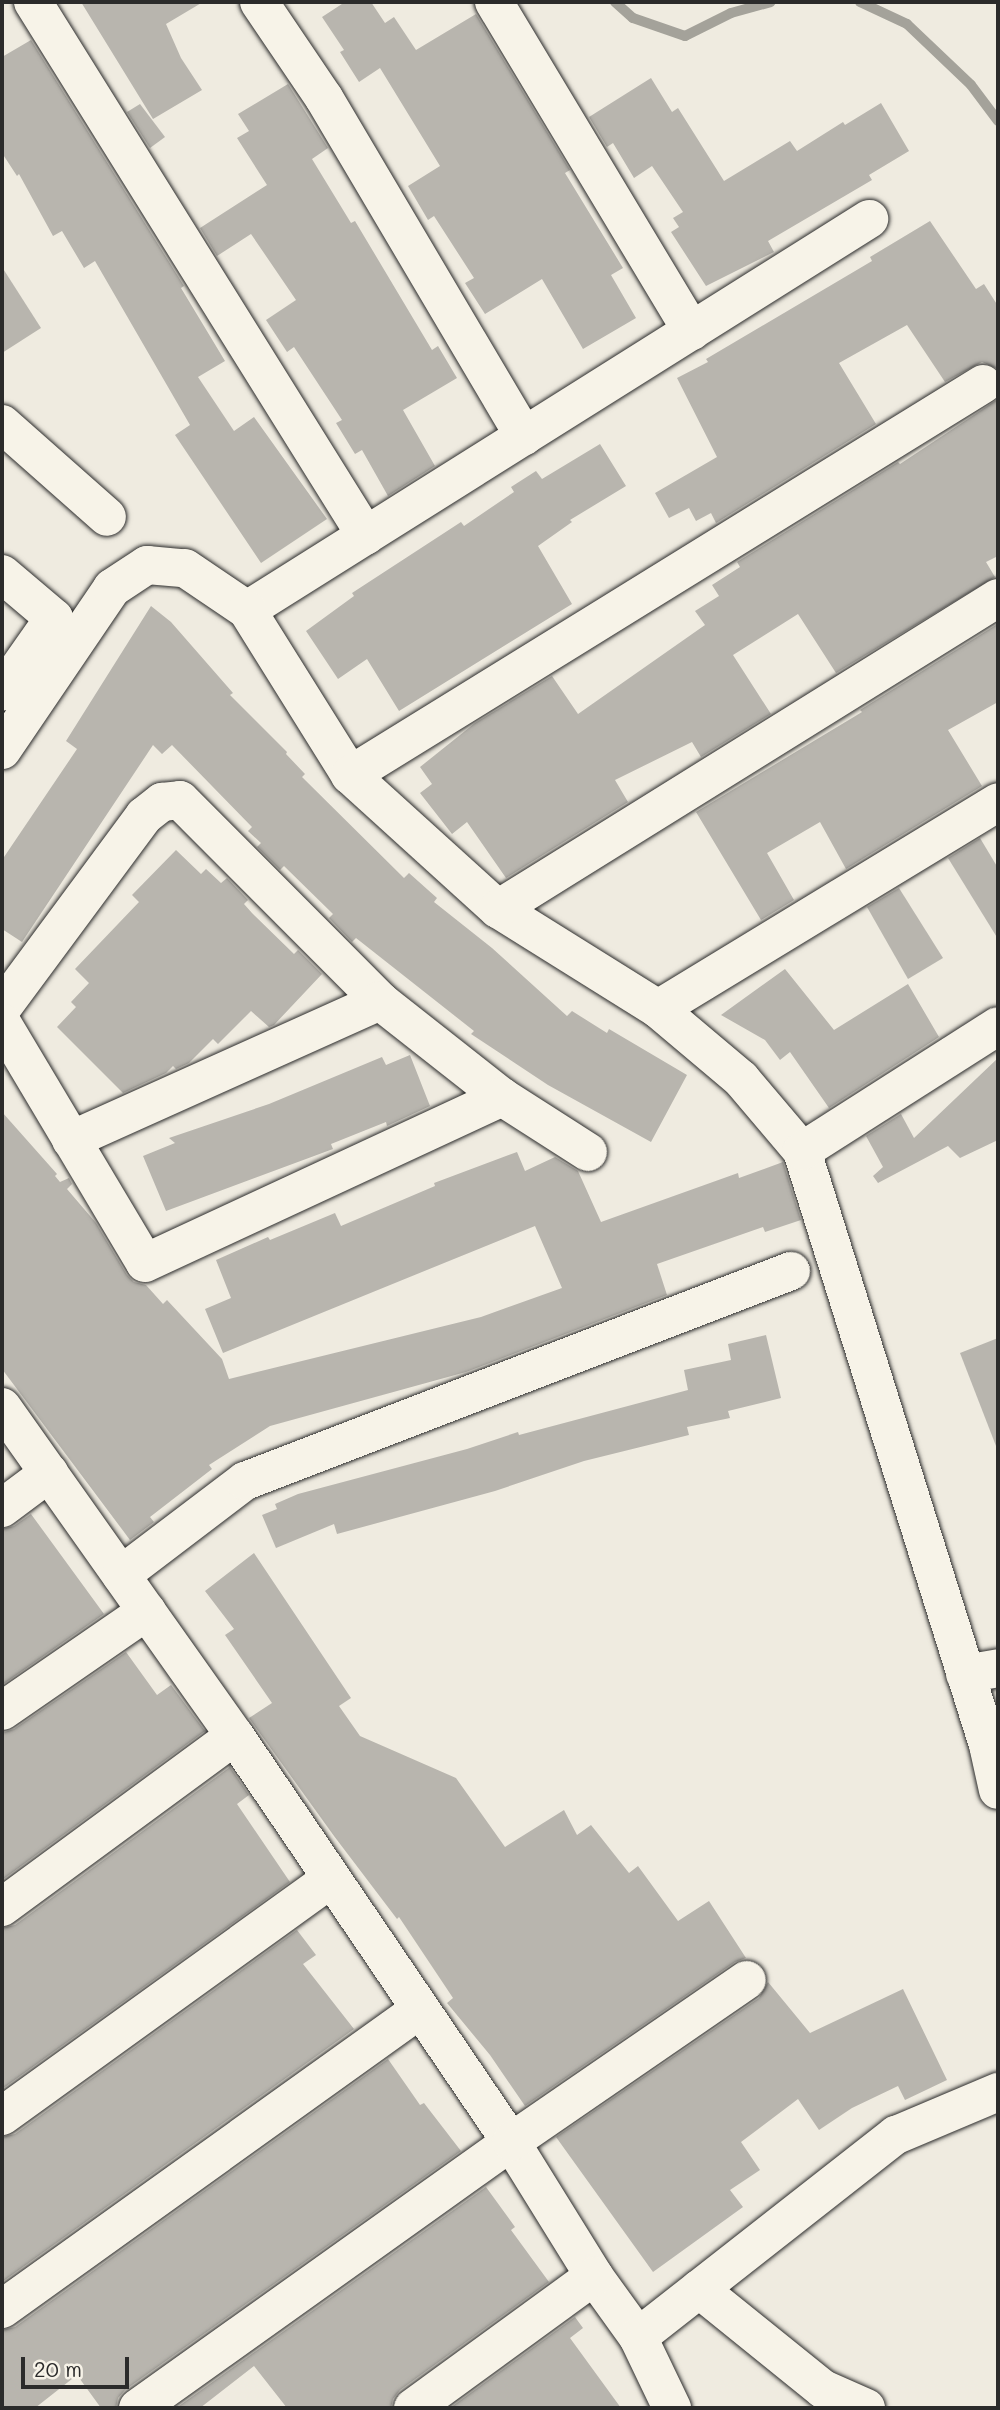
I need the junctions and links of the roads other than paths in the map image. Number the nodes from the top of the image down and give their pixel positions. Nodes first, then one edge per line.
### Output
1 (33, 2) edge
2 (259, 2) edge
3 (494, 2) edge
4 (869, 219) dead end
5 (692, 331) junction
6 (983, 384) dead end
7 (2, 424) edge
8 (524, 436) junction
9 (107, 517) dead end
10 (366, 536) junction
11 (2, 574) edge
12 (998, 598) edge
13 (247, 610) junction
14 (2, 692) edge
15 (2, 750) edge
16 (350, 775) junction
17 (998, 802) edge
18 (498, 909) junction
19 (380, 1001) junction
20 (2, 1007) edge
21 (659, 1009) junction
22 (2, 1023) edge
23 (998, 1026) edge
24 (502, 1097) junction
25 (71, 1140) junction
26 (802, 1151) junction
27 (588, 1152) dead end
28 (791, 1271) dead end
29 (2, 1407) edge
30 (49, 1473) junction
31 (2, 1508) edge
32 (121, 1575) junction
33 (147, 1611) junction
34 (982, 1671) edge
35 (2, 1711) edge
36 (235, 1736) junction
37 (993, 1745) edge
38 (998, 1790) edge
39 (331, 1879) junction
40 (2, 1907) edge
41 (747, 1980) dead end
42 (419, 2010) junction
43 (998, 2092) edge
44 (2, 2116) edge
45 (511, 2142) junction
46 (594, 2276) junction
47 (699, 2289) junction
48 (2, 2309) edge
49 (638, 2337) junction
50 (138, 2408) edge
51 (413, 2408) edge
52 (672, 2408) edge
53 (866, 2408) edge

1 - 10 street
2 - 8 street
3 - 5 street
4 - 5 street
5 - 8 street
6 - 16 street
7 - 9 street
8 - 10 street
10 - 13 street
11 - 14 street
12 - 18 street
13 - 15 street
13 - 16 street
16 - 18 street
17 - 21 street
18 - 21 street
19 - 20 street
19 - 24 street
19 - 25 street
21 - 26 street
22 - 25 street
23 - 26 street
24 - 25 street
24 - 27 street
26 - 34 street
28 - 32 street
29 - 30 street
30 - 31 street
30 - 32 street
32 - 33 street
33 - 35 street
33 - 36 street
34 - 37 street
36 - 39 street
36 - 40 street
37 - 38 street
39 - 42 street
39 - 44 street
41 - 45 street
42 - 45 street
42 - 48 street
43 - 47 street
45 - 46 street
45 - 50 street
46 - 49 street
46 - 51 street
47 - 49 street
47 - 53 street
49 - 52 street

